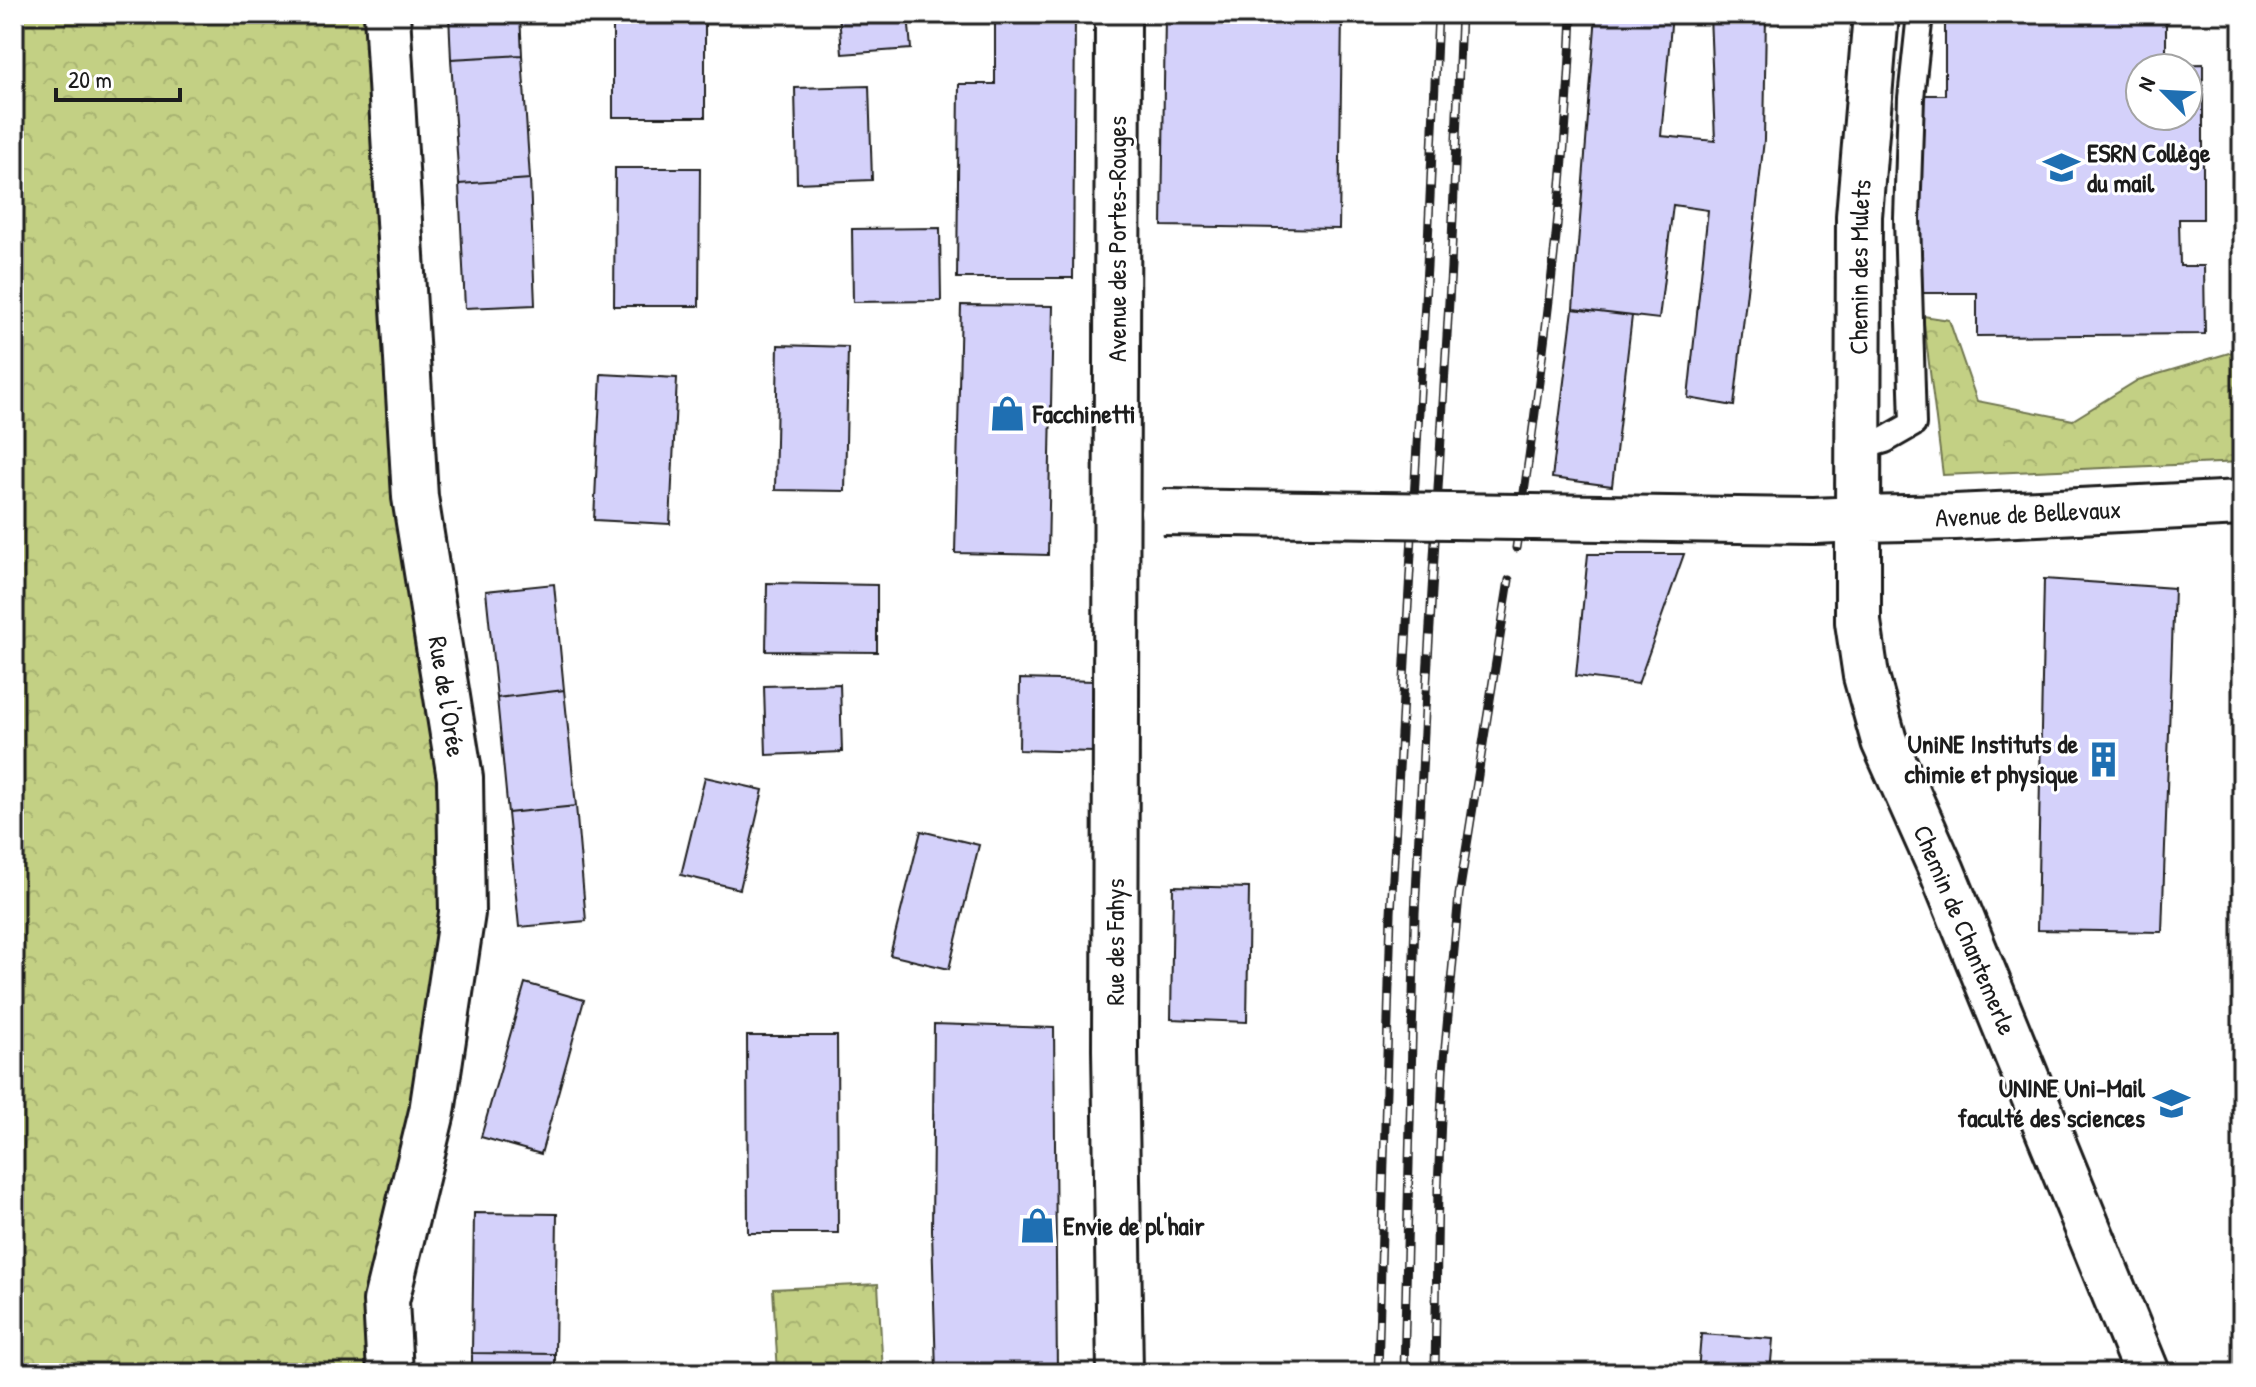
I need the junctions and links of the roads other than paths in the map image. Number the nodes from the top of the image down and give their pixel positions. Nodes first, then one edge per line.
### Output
1 (387, 14) edge
2 (1118, 14) edge
3 (1876, 14) edge
4 (1920, 14) edge
5 (1858, 448) junction
6 (2242, 503) edge
7 (1117, 511) junction
8 (1858, 519) junction
9 (390, 1373) edge
10 (1120, 1373) edge
11 (2147, 1373) edge

1 - 9 street, Rue de l'Orée
2 - 7 street, Avenue des Portes-Rouges
3 - 5 street, Chemin des Mulets
4 - 5 lane
5 - 8 street, Chemin des Mulets
6 - 8 street, Avenue de Bellevaux
7 - 8 street, Avenue de Bellevaux, bridge
7 - 10 street, Rue des Fahys
8 - 11 street, Chemin de Chantemerle

